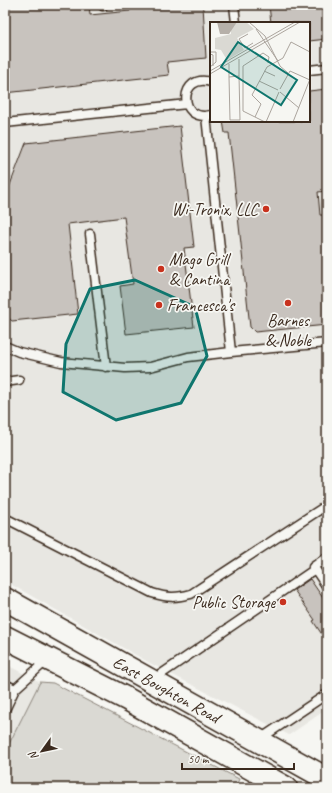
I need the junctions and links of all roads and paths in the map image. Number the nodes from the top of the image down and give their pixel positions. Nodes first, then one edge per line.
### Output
1 (234, 5) edge
2 (236, 22) edge
3 (327, 68) edge
4 (310, 70) edge
5 (210, 82) edge
6 (187, 104) junction
7 (208, 115) edge
8 (5, 123) edge
9 (90, 234) dead end
10 (327, 343) edge
11 (5, 346) edge
12 (231, 352) junction
13 (106, 367) junction
14 (19, 380) dead end
15 (5, 382) edge
16 (327, 505) edge
17 (5, 518) edge
18 (327, 557) edge
19 (315, 569) junction
20 (327, 587) edge
21 (5, 599) edge
22 (5, 637) edge
23 (48, 659) junction
24 (151, 681) junction
25 (5, 684) edge
26 (15, 689) junction
27 (327, 694) edge
28 (5, 710) edge
29 (258, 740) junction
30 (327, 779) edge
31 (286, 788) edge

1 - 2 lane
3 - 4 lane
5 - 6 lane
6 - 7 lane
6 - 8 lane
7 - 12 lane
9 - 13 lane
10 - 12 lane
11 - 13 lane
12 - 13 lane
14 - 15 lane
16 - 17 lane
18 - 19 lane
19 - 20 lane
19 - 24 lane
21 - 24 main road, East Boughton Road
22 - 23 main road, East Boughton Road
23 - 26 lane
23 - 31 main road, East Boughton Road
24 - 29 main road, East Boughton Road
25 - 26 lane
26 - 28 lane
27 - 29 lane
29 - 30 main road, East Boughton Road

